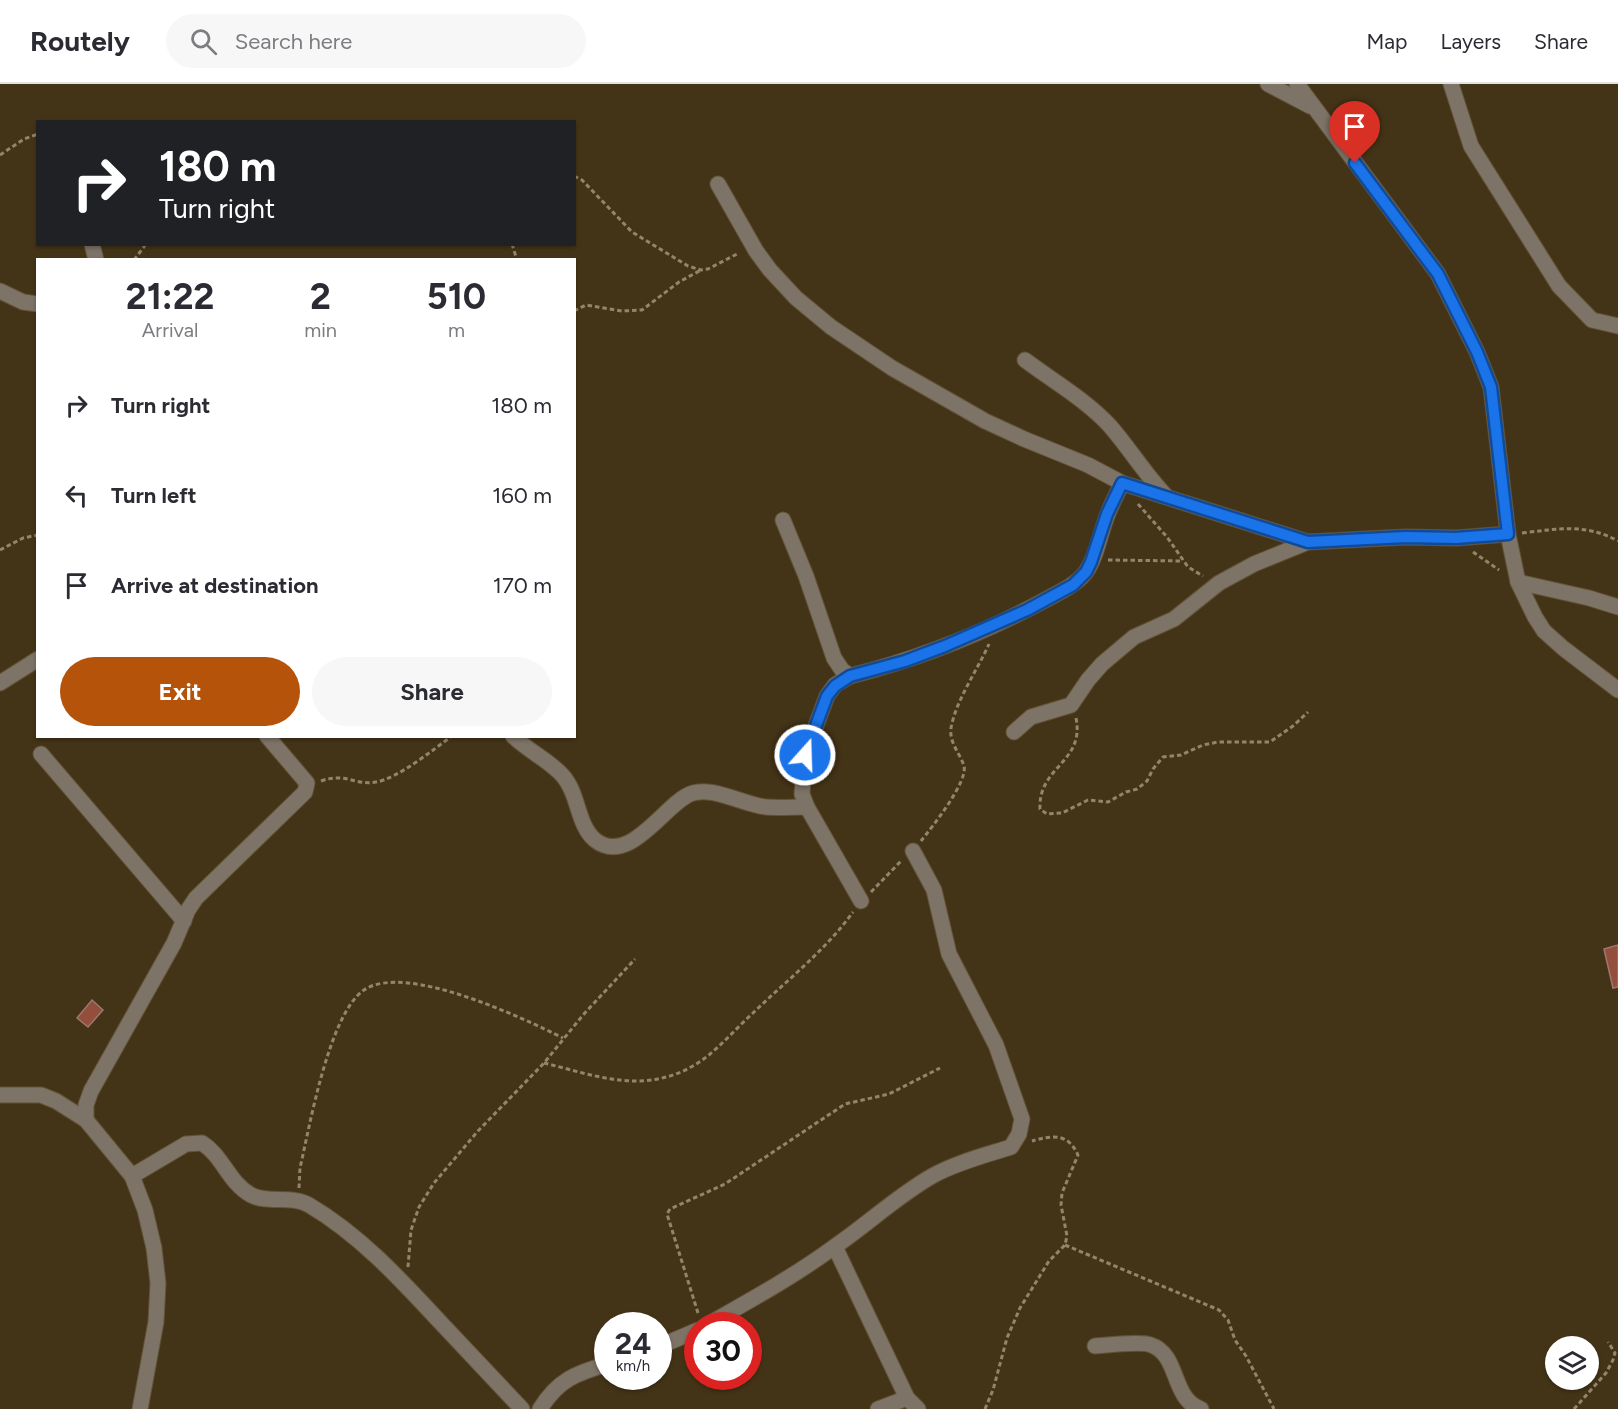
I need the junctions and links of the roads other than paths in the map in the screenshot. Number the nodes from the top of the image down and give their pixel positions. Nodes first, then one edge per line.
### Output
1 (1268, 84) edge
2 (1297, 84) edge
3 (1451, 84) edge
4 (1313, 108) junction
5 (718, 184) dead end
6 (0, 291) edge
7 (36, 304) edge
8 (1618, 326) edge
9 (1024, 360) dead end
10 (1122, 483) junction
11 (1168, 498) junction
12 (783, 520) dead end
13 (1508, 534) junction
14 (1308, 542) junction
15 (1518, 582) junction
16 (1618, 607) edge
17 (36, 660) edge
18 (850, 676) junction
19 (0, 682) edge
20 (1618, 690) edge
21 (1014, 732) dead end
22 (269, 738) edge
23 (516, 738) edge
24 (41, 754) dead end
25 (807, 807) junction
26 (913, 851) road end
27 (861, 901) road end
28 (184, 921) junction
29 (0, 1095) edge
30 (86, 1120) junction
31 (132, 1176) junction
32 (835, 1246) junction
33 (724, 1312) edge
34 (1095, 1346) dead end
35 (594, 1369) edge
36 (912, 1403) edge
37 (140, 1409) edge
38 (522, 1409) edge
39 (540, 1409) edge
40 (878, 1409) edge
41 (1201, 1409) edge

1 - 4 street
2 - 4 street
3 - 8 street
4 - 13 street
5 - 10 street
6 - 7 street
9 - 11 street
10 - 11 street
10 - 18 street
11 - 14 street
12 - 18 street
13 - 14 street
13 - 15 street
14 - 21 street
15 - 16 street
15 - 20 street
17 - 19 street
18 - 25 street
22 - 28 street
23 - 25 street
24 - 28 street
25 - 27 street
26 - 32 street
28 - 30 street
29 - 30 street
30 - 31 street
31 - 37 street
31 - 38 street
32 - 33 street
32 - 36 street
34 - 41 street
35 - 39 street
36 - 40 street

